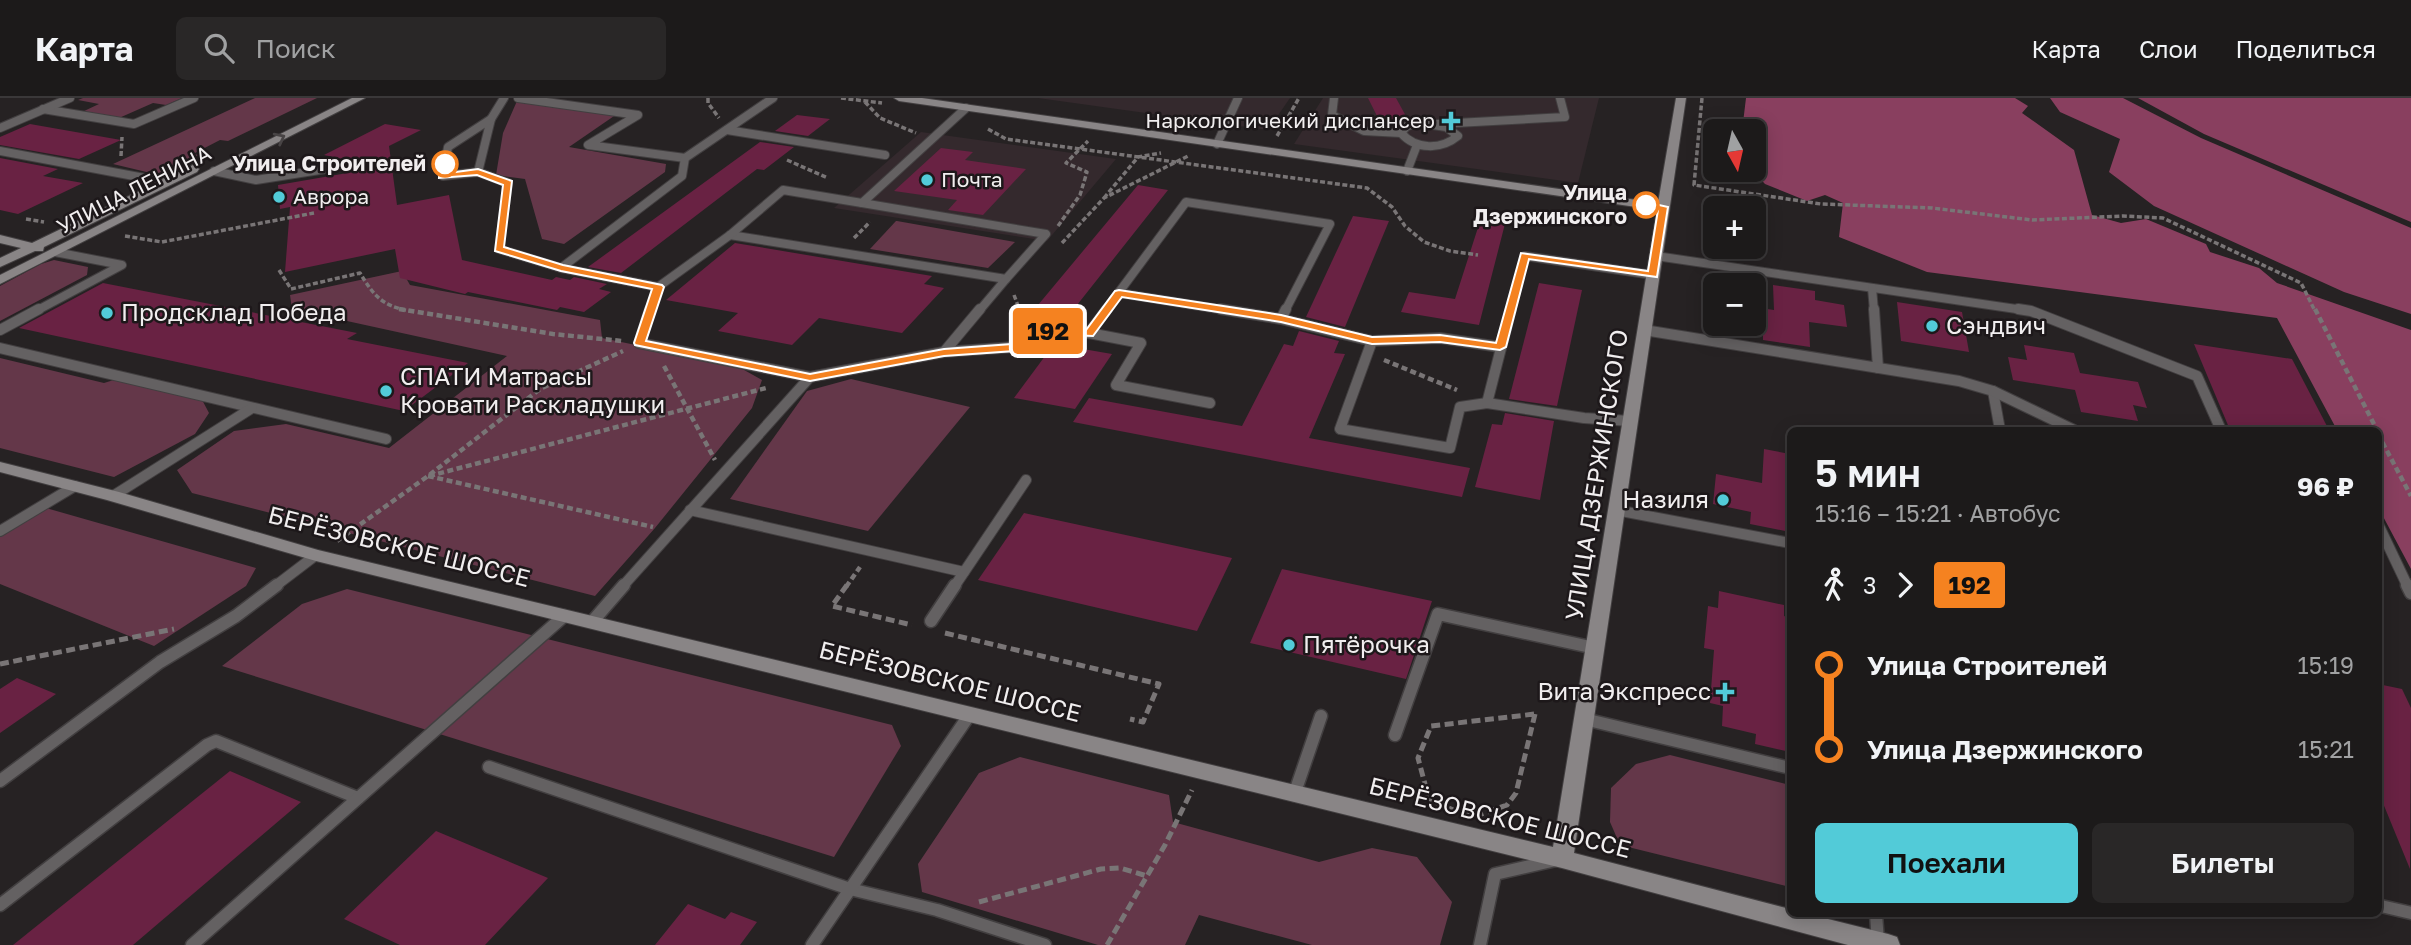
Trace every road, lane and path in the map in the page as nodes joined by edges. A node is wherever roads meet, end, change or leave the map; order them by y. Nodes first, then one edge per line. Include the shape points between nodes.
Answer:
1 (70, 98) edge
2 (194, 98) edge
3 (334, 98) edge
4 (360, 98) edge
5 (503, 98) edge
6 (518, 98) edge
7 (773, 98) edge
8 (899, 98) edge
9 (1238, 98) edge
10 (1334, 98) edge
11 (1560, 98) edge
12 (1681, 98) edge
13 (1702, 98) edge
14 (935, 100) edge
15 (865, 101) dead end
16 (966, 108) junction
17 (43, 109) junction
18 (491, 119) junction
19 (134, 124) junction
20 (1437, 124) junction
21 (1100, 127) junction
22 (0, 128) edge
23 (727, 130) junction
24 (1401, 133) junction
25 (933, 138) junction
26 (783, 139) junction
27 (1217, 144) junction
28 (1418, 145) junction
29 (0, 151) edge
30 (1165, 153) dead end
31 (885, 155) dead end
32 (685, 158) junction
33 (1205, 166) dead end
34 (326, 169) dead end
35 (1407, 171) junction
36 (214, 172) junction
37 (478, 172) junction
38 (116, 174) junction
39 (166, 182) junction
40 (783, 190) junction
41 (1104, 198) junction
42 (862, 203) junction
43 (886, 207) junction
44 (1663, 207) junction
45 (313, 213) dead end
46 (238, 227) dead end
47 (1052, 234) dead end
48 (730, 235) junction
49 (0, 240) edge
50 (33, 247) junction
51 (1059, 247) dead end
52 (55, 251) junction
53 (840, 251) junction
54 (1478, 255) dead end
55 (1656, 256) junction
56 (0, 263) edge
57 (561, 268) junction
58 (279, 270) dead end
59 (1653, 275) junction
60 (0, 279) edge
61 (1006, 279) junction
62 (1023, 286) dead end
63 (658, 287) junction
64 (1013, 288) dead end
65 (1872, 288) junction
66 (1119, 293) junction
67 (1014, 296) junction
68 (1281, 319) junction
69 (1019, 325) dead end
70 (0, 330) edge
71 (1644, 330) junction
72 (1089, 333) junction
73 (1372, 341) junction
74 (639, 343) junction
75 (1500, 347) junction
76 (0, 348) edge
77 (944, 352) junction
78 (1366, 352) junction
79 (1878, 368) junction
80 (810, 377) junction
81 (772, 386) dead end
82 (1993, 391) junction
83 (1210, 403) dead end
84 (1487, 403) junction
85 (252, 408) junction
86 (684, 408) junction
87 (1630, 421) junction
88 (1999, 427) edge
89 (2068, 427) edge
90 (2220, 427) edge
91 (2374, 427) edge
92 (386, 439) dead end
93 (2382, 441) edge
94 (0, 467) edge
95 (722, 472) junction
96 (428, 476) junction
97 (1026, 480) dead end
98 (75, 486) junction
99 (113, 496) junction
100 (2411, 496) edge
101 (690, 510) junction
102 (1616, 510) junction
103 (0, 531) edge
104 (670, 531) junction
105 (2382, 532) edge
106 (1787, 542) edge
107 (316, 555) junction
108 (964, 572) junction
109 (2411, 593) edge
110 (564, 616) junction
111 (931, 621) dead end
112 (592, 622) junction
113 (185, 626) dead end
114 (1595, 648) junction
115 (0, 664) edge
116 (970, 714) junction
117 (1535, 714) joint
118 (1321, 716) dead end
119 (1584, 719) junction
120 (1395, 735) dead end
121 (489, 767) dead end
122 (1787, 767) edge
123 (1200, 771) junction
124 (0, 780) edge
125 (1294, 795) junction
126 (358, 798) junction
127 (1562, 859) junction
128 (1147, 876) junction
129 (850, 890) junction
130 (975, 903) dead end
131 (0, 905) edge
132 (2382, 905) edge
133 (2411, 913) edge
134 (1877, 917) edge
135 (1883, 944) edge
136 (192, 945) edge
137 (812, 945) edge
138 (1045, 945) edge
139 (1107, 945) edge
140 (1480, 945) edge

1 - 17 lane
2 - 19 lane
3 - 39 main road, УЛИЦА ЛЕНИНА
36 -> 4 main road, УЛИЦА ЛЕНИНА
5 - 18 lane
6 - 32 lane via 638,115 588,145
7 - 23 lane
8 - 14 main road
9 - 27 lane
10 - 24 lane via 1332,115 1364,131
11 - 20 lane via 1565,117
12 - 44 main road, УЛИЦА ДЗЕРЖИНСКОГО
13 - 91 path via 1694,185 1821,204 1932,208 2032,219 2163,218 2301,283
14 - 16 main road
15 - 25 path via 885,120
16 - 21 main road
16 - 25 lane
17 - 19 lane
17 - 22 lane
18 - 37 lane
18 - 37 lane via 448,147 443,176
19 - 38 path via 121,136
20 - 24 lane via 1407,126
20 - 28 lane via 1458,136 1452,143 1436,147
21 - 27 main road
21 - 47 path via 1066,163 1087,172 1080,195
23 - 26 lane
23 - 32 lane
24 - 28 lane
25 - 42 lane
26 - 31 lane
26 - 40 path via 787,160
27 - 35 main road
27 - 41 path
28 - 35 lane
29 - 38 lane
30 - 41 path via 1138,157
32 - 57 lane via 682,176
33 - 54 path via 1367,188 1392,207 1423,242
34 - 36 lane via 256,180
35 - 44 main road
36 - 52 main road, УЛИЦА ЛЕНИНА
37 - 57 lane via 508,183 499,249
38 - 39 lane
39 - 50 main road, УЛИЦА ЛЕНИНА
40 - 42 lane
40 - 48 lane
41 - 51 path
42 - 43 lane
43 - 53 path
43 - 61 lane via 1046,234
44 - 55 main road, УЛИЦА ДЗЕРЖИНСКОГО
45 - 46 path
48 - 53 lane
48 - 63 lane
49 - 50 main road
50 - 52 main road
50 - 56 main road, УЛИЦА ЛЕНИНА
52 - 60 main road, УЛИЦА ЛЕНИНА
52 - 70 lane via 122,265
53 - 61 lane
55 - 59 main road, УЛИЦА ДЗЕРЖИНСКОГО
55 - 65 lane
57 - 63 lane
58 - 74 path via 291,289 360,273 373,294 392,308
59 - 71 main road, УЛИЦА ДЗЕРЖИНСКОГО
59 - 75 lane via 1525,256
61 - 77 lane
62 - 67 path
63 - 74 lane
64 - 67 path
65 - 79 lane
65 - 90 lane via 2031,311 2197,376
66 - 68 lane
66 - 68 lane via 1186,202 1330,224
66 - 72 lane
67 - 69 path
68 - 73 lane
71 - 79 lane
71 - 87 main road, УЛИЦА ДЗЕРЖИНСКОГО
72 - 77 lane via 1042,330 1015,347
72 - 83 lane via 1140,343 1116,386
73 - 75 lane via 1440,338
73 - 78 lane
74 - 80 lane
74 - 86 path via 662,363
74 - 96 path via 540,389
75 - 84 lane
76 - 85 lane
77 - 80 lane
78 - 84 path
78 - 84 lane via 1340,429 1450,447 1460,407
79 - 82 lane
80 - 95 lane
81 - 86 path
82 - 88 lane
82 - 89 lane
84 - 87 lane
85 - 92 lane
85 - 99 lane
86 - 95 path
86 - 96 path
87 - 102 main road, УЛИЦА ДЗЕРЖИНСКОГО
93 - 100 path
94 - 98 main road, БЕРЁЗОВСКОЕ ШОССЕ
95 - 101 lane
96 - 104 path
96 - 107 path
97 - 108 lane
98 - 99 main road, БЕРЁЗОВСКОЕ ШОССЕ
98 - 103 lane
99 - 107 main road, БЕРЁЗОВСКОЕ ШОССЕ
101 - 104 lane
101 - 108 lane
102 - 106 lane
102 - 114 main road, УЛИЦА ДЗЕРЖИНСКОГО
104 - 112 lane
105 - 109 lane
107 - 110 main road, БЕРЁЗОВСКОЕ ШОССЕ
107 - 124 lane
108 - 111 lane
110 - 112 main road, БЕРЁЗОВСКОЕ ШОССЕ
110 - 126 lane
112 - 116 main road, БЕРЁЗОВСКОЕ ШОССЕ
113 - 115 path
114 - 119 main road, УЛИЦА ДЗЕРЖИНСКОГО
114 - 120 lane via 1438,614
116 - 123 main road, БЕРЁЗОВСКОЕ ШОССЕ
116 - 129 lane
117 - 117 path via 1431,726 1418,758 1429,799 1462,814 1479,815 1507,805 1516,793
118 - 125 lane
119 - 122 lane
119 - 127 main road, УЛИЦА ДЗЕРЖИНСКОГО
121 - 129 lane
123 - 125 main road, БЕРЁЗОВСКОЕ ШОССЕ
123 - 128 path
125 - 127 main road, БЕРЁЗОВСКОЕ ШОССЕ
126 - 131 lane via 216,741
126 - 136 lane
127 - 135 main road, БЕРЁЗОВСКОЕ ШОССЕ
127 - 140 lane via 1495,874
128 - 130 path via 1118,868 1105,870
128 - 139 path
129 - 137 lane
129 - 138 lane via 937,910
132 - 133 lane
134 - 135 lane

